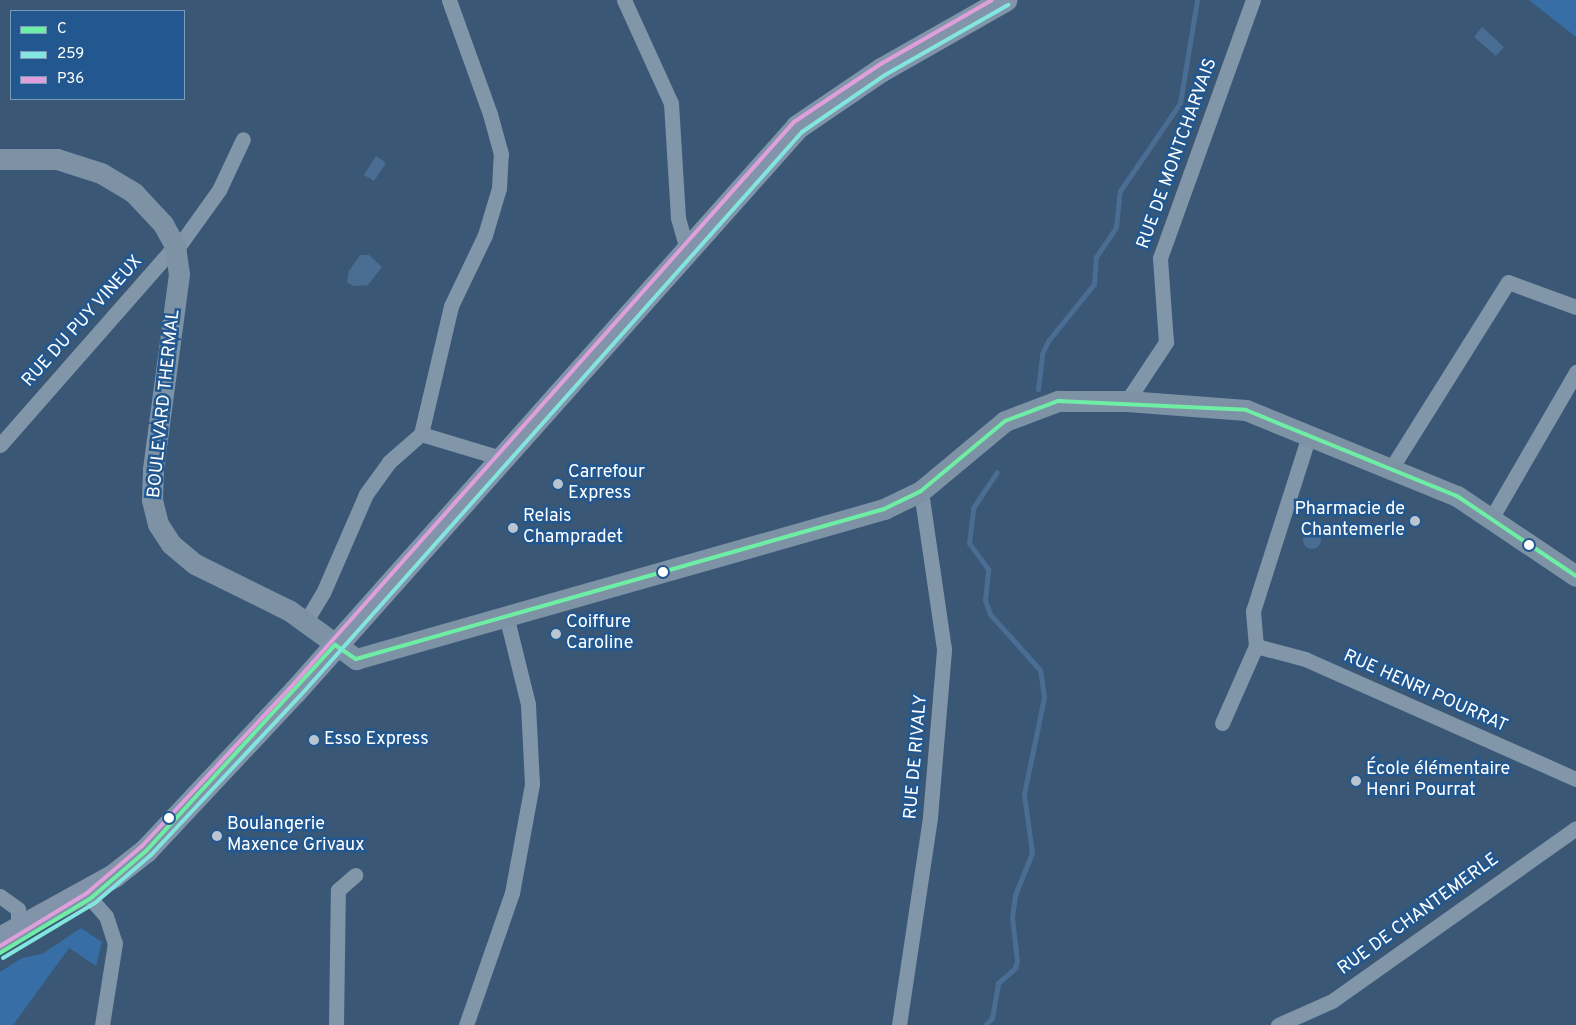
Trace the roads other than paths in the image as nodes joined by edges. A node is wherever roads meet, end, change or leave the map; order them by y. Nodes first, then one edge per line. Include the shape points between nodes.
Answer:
1 (449, 0) edge
2 (624, 0) edge
3 (1005, 0) edge
4 (1253, 0) edge
5 (243, 140) dead end
6 (0, 159) edge
7 (175, 248) junction
8 (687, 249) junction
9 (1576, 307) edge
10 (1576, 372) edge
11 (1127, 400) junction
12 (421, 434) junction
13 (1309, 435) junction
14 (0, 445) edge
15 (501, 458) junction
16 (1392, 467) junction
17 (920, 491) junction
18 (1492, 517) junction
19 (1576, 576) edge
20 (507, 619) junction
21 (306, 621) junction
22 (335, 645) junction
23 (1256, 646) junction
24 (1222, 723) dead end
25 (1576, 779) edge
26 (1576, 828) edge
27 (355, 875) dead end
28 (88, 895) junction
29 (0, 896) edge
30 (9, 934) edge
31 (0, 953) edge
32 (102, 1025) edge
33 (336, 1025) edge
34 (466, 1025) edge
35 (899, 1025) edge
36 (1278, 1025) edge

1 - 12 street via 501,154 499,188 485,235 451,306
2 - 8 street via 671,103 678,218
3 - 8 main road via 882,70 798,127
4 - 11 street, RUE DE MONTCHARVAIS via 1160,258 1166,342
5 - 7 street, RUE DU PUY VINEUX via 219,190
6 - 7 main road via 57,159 112,178 144,202
7 - 14 street, RUE DU PUY VINEUX
7 - 21 main road, BOULEVARD THERMAL via 177,289 152,486 158,524 171,544 195,564
8 - 15 main road
9 - 16 street via 1508,282
10 - 18 street
11 - 13 main road, BOULEVARD THERMAL via 1246,410
11 - 17 main road, BOULEVARD THERMAL via 1058,401 1022,412 988,432
12 - 15 street
12 - 21 street via 388,462 366,494 323,593
13 - 16 main road, BOULEVARD THERMAL
13 - 23 street via 1253,611
15 - 22 main road
16 - 18 main road, BOULEVARD THERMAL
17 - 20 main road, BOULEVARD THERMAL via 884,509
17 - 35 street, RUE DE RIVALY via 944,649 943,678 930,818
18 - 19 main road, BOULEVARD THERMAL
20 - 22 main road, BOULEVARD THERMAL via 356,659
20 - 34 street via 528,704 532,784 512,893
21 - 22 main road, BOULEVARD THERMAL
22 - 28 main road via 146,851
23 - 24 street
23 - 25 street, RUE HENRI POURRAT via 1305,659
26 - 36 street, RUE DE CHANTEMERLE via 1332,1001
27 - 33 street via 338,890
28 - 30 main road
28 - 31 main road
28 - 32 street via 106,916 115,943
29 - 30 street via 18,909

